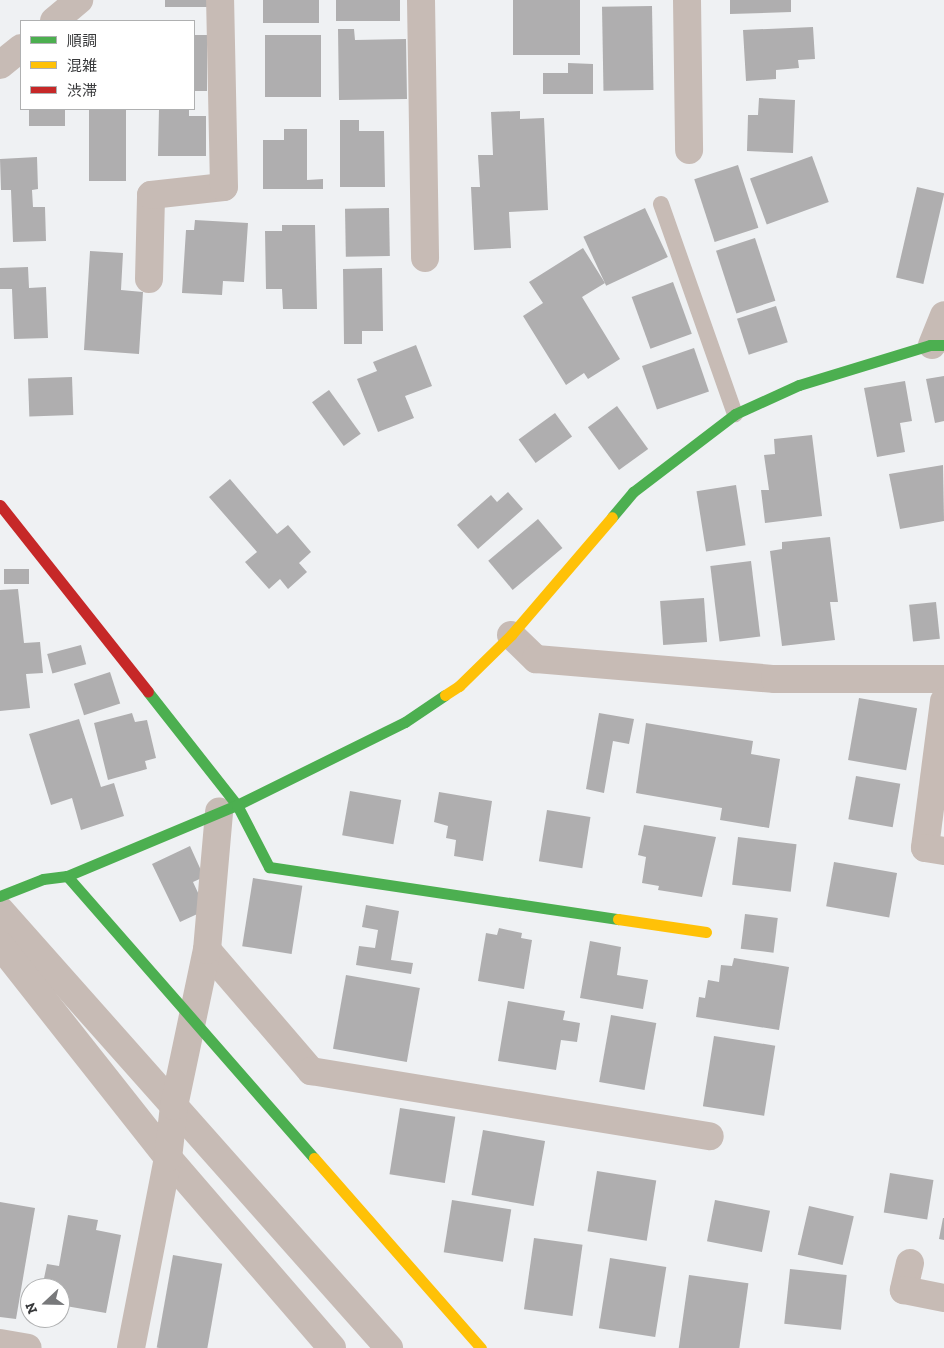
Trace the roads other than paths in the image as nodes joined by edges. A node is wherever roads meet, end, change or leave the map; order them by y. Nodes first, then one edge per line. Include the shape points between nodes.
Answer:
1 (79, 0) edge
2 (220, 0) edge
3 (420, 0) edge
4 (686, 0) edge
5 (55, 20) edge
6 (20, 49) edge
7 (0, 65) edge
8 (689, 150) dead end
9 (661, 204) dead end
10 (425, 258) dead end
11 (149, 278) dead end
12 (944, 315) edge
13 (938, 345) edge
14 (735, 414) junction
15 (0, 505) edge
16 (511, 635) junction
17 (944, 679) edge
18 (944, 701) edge
19 (228, 808) junction
20 (944, 851) edge
21 (67, 876) junction
22 (0, 896) edge
23 (0, 910) edge
24 (706, 932) dead end
25 (0, 945) edge
26 (207, 950) junction
27 (193, 1019) junction
28 (174, 1106) junction
29 (710, 1136) dead end
30 (168, 1158) junction
31 (910, 1263) dead end
32 (944, 1298) edge
33 (0, 1343) edge
34 (28, 1348) edge
35 (131, 1348) edge
36 (332, 1348) edge
37 (389, 1348) edge
38 (481, 1348) edge

1 - 5 street
2 - 11 street via 224,188 151,195
3 - 10 street
4 - 8 street
6 - 7 street
9 - 14 lane
12 - 13 street
13 - 14 street via 799,385
14 - 16 street via 634,492
15 - 19 street
16 - 17 street via 536,659 774,679
16 - 19 street via 459,686 405,722
18 - 20 street via 925,848
19 - 21 street
19 - 24 street via 269,867
19 - 26 street
21 - 22 street via 43,879
21 - 27 street
23 - 28 street
25 - 30 street
26 - 27 street
26 - 29 street via 311,1071
27 - 28 street
27 - 38 street
28 - 30 street
28 - 37 street
30 - 35 street
30 - 36 street
31 - 32 street via 904,1290
33 - 34 street

